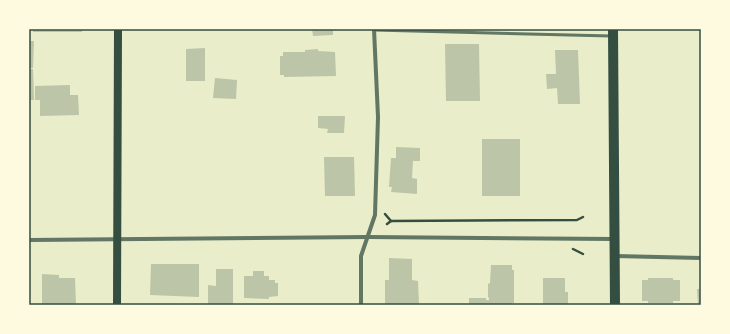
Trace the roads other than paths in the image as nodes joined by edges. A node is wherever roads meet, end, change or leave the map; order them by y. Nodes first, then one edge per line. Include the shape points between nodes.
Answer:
1 (118, 29) edge
2 (374, 29) edge
3 (613, 33) edge
4 (368, 237) junction
5 (116, 239) junction
6 (616, 239) junction
7 (29, 240) edge
8 (615, 256) junction
9 (701, 258) edge
10 (116, 305) edge
11 (361, 305) edge
12 (615, 305) edge

1 - 5 main road
2 - 3 lane
2 - 4 street via 378,117 375,215
3 - 6 main road
4 - 5 street
4 - 6 street
4 - 11 street via 361,256
5 - 7 street
5 - 10 main road
6 - 8 main road
8 - 9 street
8 - 12 main road

